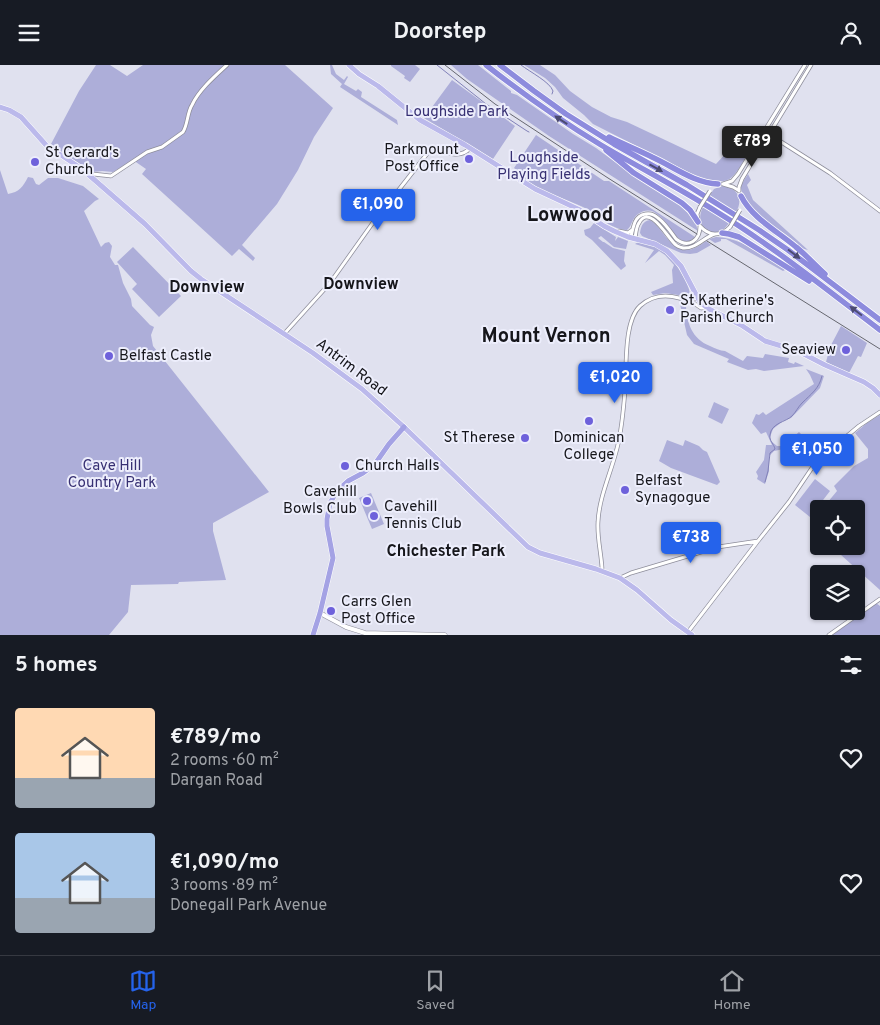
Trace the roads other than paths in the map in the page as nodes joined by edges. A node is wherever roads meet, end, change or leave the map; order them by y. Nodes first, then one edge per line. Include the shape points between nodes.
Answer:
1 (227, 65) edge
2 (349, 65) edge
3 (486, 65) edge
4 (500, 65) edge
5 (805, 65) edge
6 (811, 65) edge
7 (0, 107) edge
8 (772, 127) junction
9 (764, 131) junction
10 (768, 133) junction
11 (599, 135) junction
12 (776, 138) junction
13 (782, 142) junction
14 (603, 146) junction
15 (470, 148) junction
16 (759, 150) junction
17 (90, 177) junction
18 (720, 184) junction
19 (740, 193) junction
20 (880, 211) edge
21 (699, 224) junction
22 (635, 228) junction
23 (609, 229) junction
24 (719, 234) junction
25 (633, 238) junction
26 (642, 240) junction
27 (832, 284) junction
28 (831, 293) junction
29 (697, 298) junction
30 (689, 301) junction
31 (707, 308) junction
32 (880, 320) edge
33 (880, 330) edge
34 (284, 334) junction
35 (880, 395) edge
36 (880, 412) edge
37 (404, 427) junction
38 (756, 541) junction
39 (602, 563) junction
40 (601, 570) junction
41 (608, 573) junction
42 (620, 579) junction
43 (880, 599) edge
44 (320, 613) junction
45 (690, 634) edge
46 (313, 635) edge
47 (445, 635) edge
48 (829, 635) edge

1 - 17 street via 193,103 183,132 111,176 93,174
2 - 15 main road via 358,75 378,86 420,119
14 -> 3 highway via 530,99
4 - 11 highway
5 - 9 street
6 - 8 street
7 - 17 main road, Antrim Road via 20,117 46,145
8 - 10 street
8 - 12 street
9 - 10 street
9 - 18 street via 734,179
10 - 12 street
10 - 16 street
11 - 18 highway via 644,153 696,180
11 -> 27 highway via 759,230
12 - 13 street
13 - 16 street via 766,143
13 - 20 street
14 - 21 highway via 634,173 686,206
14 - 28 highway via 717,212
15 - 23 main road via 535,189 580,209
15 - 34 street via 457,154 430,150 330,283
16 - 19 street via 742,179
17 - 34 main road, Antrim Road via 145,224 195,275
18 - 19 street via 733,187
18 - 21 street, bridge via 710,191 700,207 697,214
19 - 24 street, bridge via 740,210 730,227
19 - 27 highway via 750,210 806,255
21 - 22 street via 697,238 687,243 678,241 652,214 638,217
21 - 24 street via 707,232
22 - 23 street via 628,233
22 - 24 street via 643,219 653,219 676,246 684,248
22 - 25 street
22 - 26 street
23 - 25 main road
24 - 28 highway via 729,233 738,237
25 - 26 main road
26 - 29 main road via 671,254 681,266
27 - 32 highway
33 -> 28 highway
29 - 30 street
29 - 31 main road
30 - 31 street
30 - 39 street via 663,295 652,298 637,310 630,322 621,428 598,521
31 - 35 main road via 765,341 798,351 864,382
34 - 37 main road, Antrim Road via 349,378
36 - 38 street via 816,462 789,502
37 - 40 main road, Antrim Road via 528,547
37 - 44 highway via 375,464 348,481 330,503 327,526 332,558
38 - 42 street via 714,548 630,573
38 - 45 street
39 - 40 street
39 - 41 street
40 - 41 main road, Antrim Road
41 - 42 main road, Antrim Road
42 - 45 main road, Antrim Road
43 - 48 street
44 - 46 highway
44 - 47 main road via 365,633

